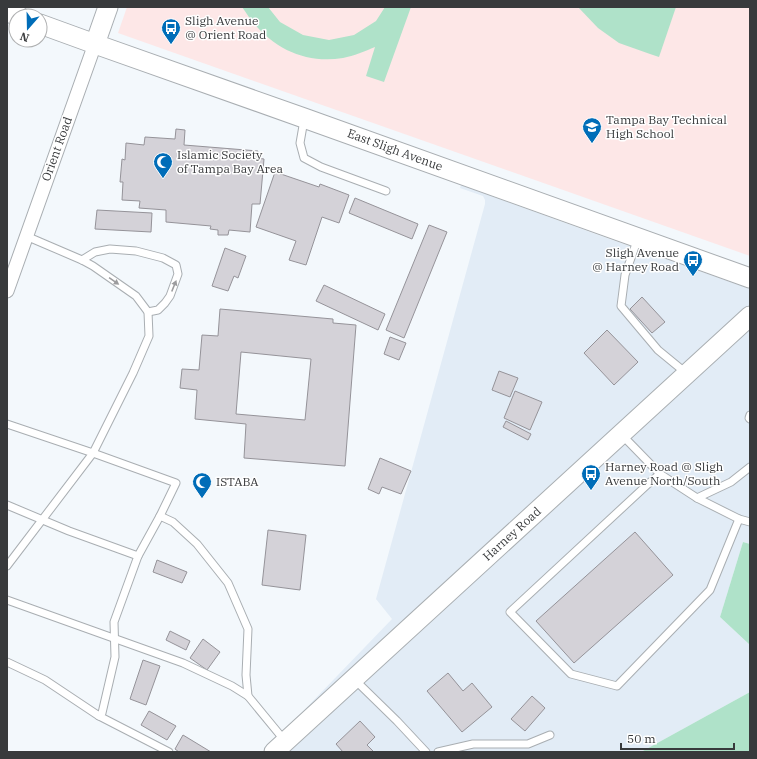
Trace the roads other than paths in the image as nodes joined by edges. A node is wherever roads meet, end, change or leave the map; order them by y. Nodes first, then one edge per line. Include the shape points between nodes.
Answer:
1 (108, 7) edge
2 (48, 27) edge
3 (95, 44) junction
4 (304, 118) junction
5 (386, 191) dead end
6 (26, 236) junction
7 (638, 238) junction
8 (82, 260) junction
9 (750, 278) edge
10 (7, 291) edge
11 (148, 312) junction
12 (750, 316) edge
13 (687, 374) junction
14 (750, 415) edge
15 (750, 419) edge
16 (7, 424) edge
17 (621, 434) junction
18 (93, 453) junction
19 (750, 467) edge
20 (660, 474) junction
21 (697, 498) junction
22 (7, 505) edge
23 (160, 516) junction
24 (739, 519) junction
25 (42, 520) junction
26 (750, 522) edge
27 (138, 556) junction
28 (7, 566) edge
29 (7, 600) edge
30 (115, 639) junction
31 (7, 662) edge
32 (354, 679) junction
33 (248, 696) junction
34 (99, 716) junction
35 (550, 735) dead end
36 (279, 747) edge
37 (169, 752) edge
38 (426, 752) edge
39 (438, 752) edge

1 - 3 street, Orient Road
2 - 3 street, East Sligh Avenue
3 - 4 street, East Sligh Avenue
3 - 6 street, Orient Road
4 - 5 lane via 300,143 304,158
4 - 7 street, East Sligh Avenue
6 - 8 lane
6 - 10 street, Orient Road
7 - 9 street, East Sligh Avenue
7 - 13 lane via 625,275 622,306 658,350
8 -> 11 lane via 136,296
11 -> 8 lane via 158,310 170,296 178,274 176,265 163,258 136,251 110,249 95,252
11 - 18 lane via 149,336
12 - 13 street, Harney Road
13 - 17 street, Harney Road
14 - 15 lane
16 - 18 lane
17 - 20 lane
17 - 32 street, Harney Road
18 - 23 lane via 176,483
18 - 25 lane
19 - 21 lane via 731,482
20 - 21 lane
20 - 24 lane via 510,612 571,674 617,686 710,590
21 - 24 lane
22 - 25 lane
23 - 27 lane
23 - 33 lane via 172,522 197,544 228,583 248,629
24 - 26 lane
25 - 27 lane
25 - 28 lane
27 - 30 lane via 114,622
29 - 30 lane
30 - 33 lane via 183,663
30 - 34 lane via 115,657 105,703
31 - 34 lane via 45,680
32 - 36 street, Harney Road
32 - 38 lane
33 - 36 lane
34 - 37 lane
35 - 39 lane via 528,744 473,744

